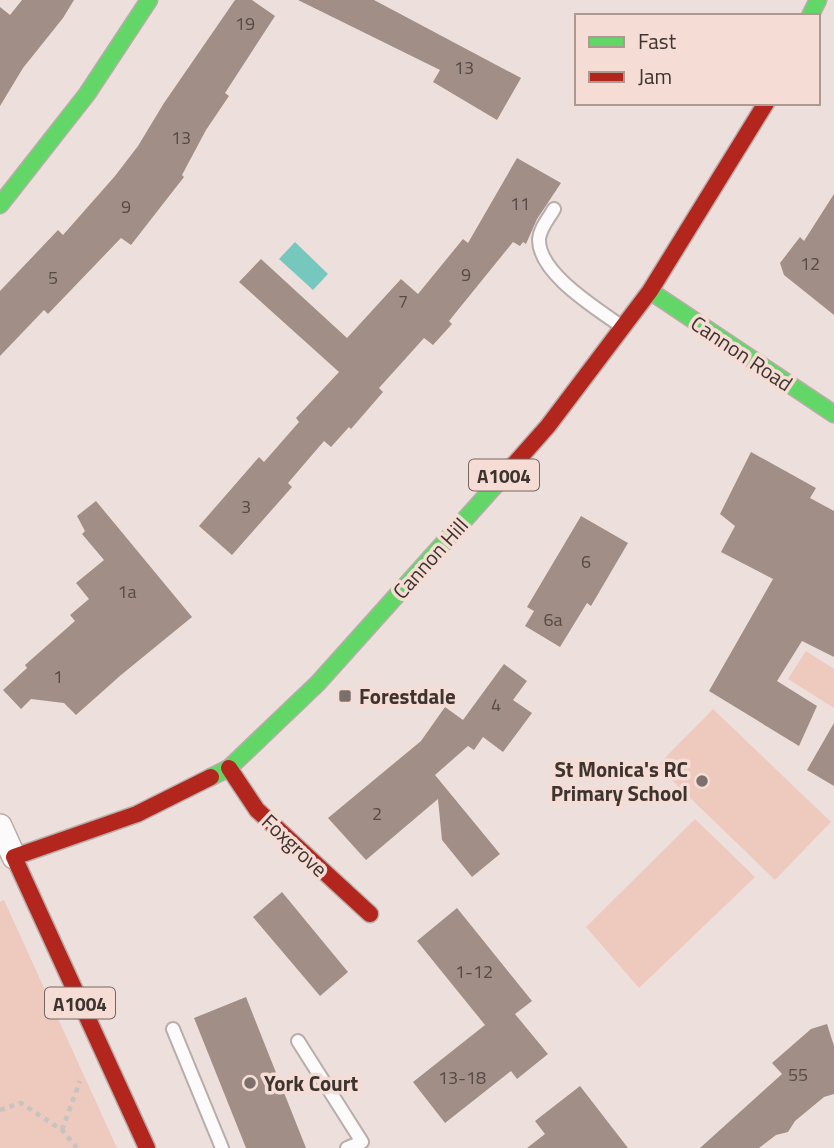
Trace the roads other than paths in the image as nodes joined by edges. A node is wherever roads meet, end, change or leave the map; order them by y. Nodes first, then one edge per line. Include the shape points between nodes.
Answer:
1 (149, 0) edge
2 (765, 105) edge
3 (0, 205) edge
4 (554, 209) dead end
5 (650, 291) junction
6 (623, 328) junction
7 (834, 414) edge
8 (229, 768) junction
9 (0, 826) edge
10 (7, 859) edge
11 (370, 914) dead end
12 (173, 1029) dead end
13 (298, 1041) dead end
14 (147, 1148) edge
15 (222, 1148) edge
16 (347, 1148) edge

1 - 3 main road via 87,94
2 - 5 main road, Cannon Hill / A1004
4 - 6 lane via 539,241 545,260 572,290
5 - 6 main road, Cannon Hill / A1004
5 - 7 main road, Cannon Road
6 - 8 main road, Cannon Hill / A1004 via 548,426 318,684
8 - 10 main road, Cannon Hill / A1004 via 137,814
8 - 11 main road, Foxgrove via 257,810
9 - 10 street
10 - 14 main road, A1004
12 - 15 lane
13 - 16 lane via 362,1142

